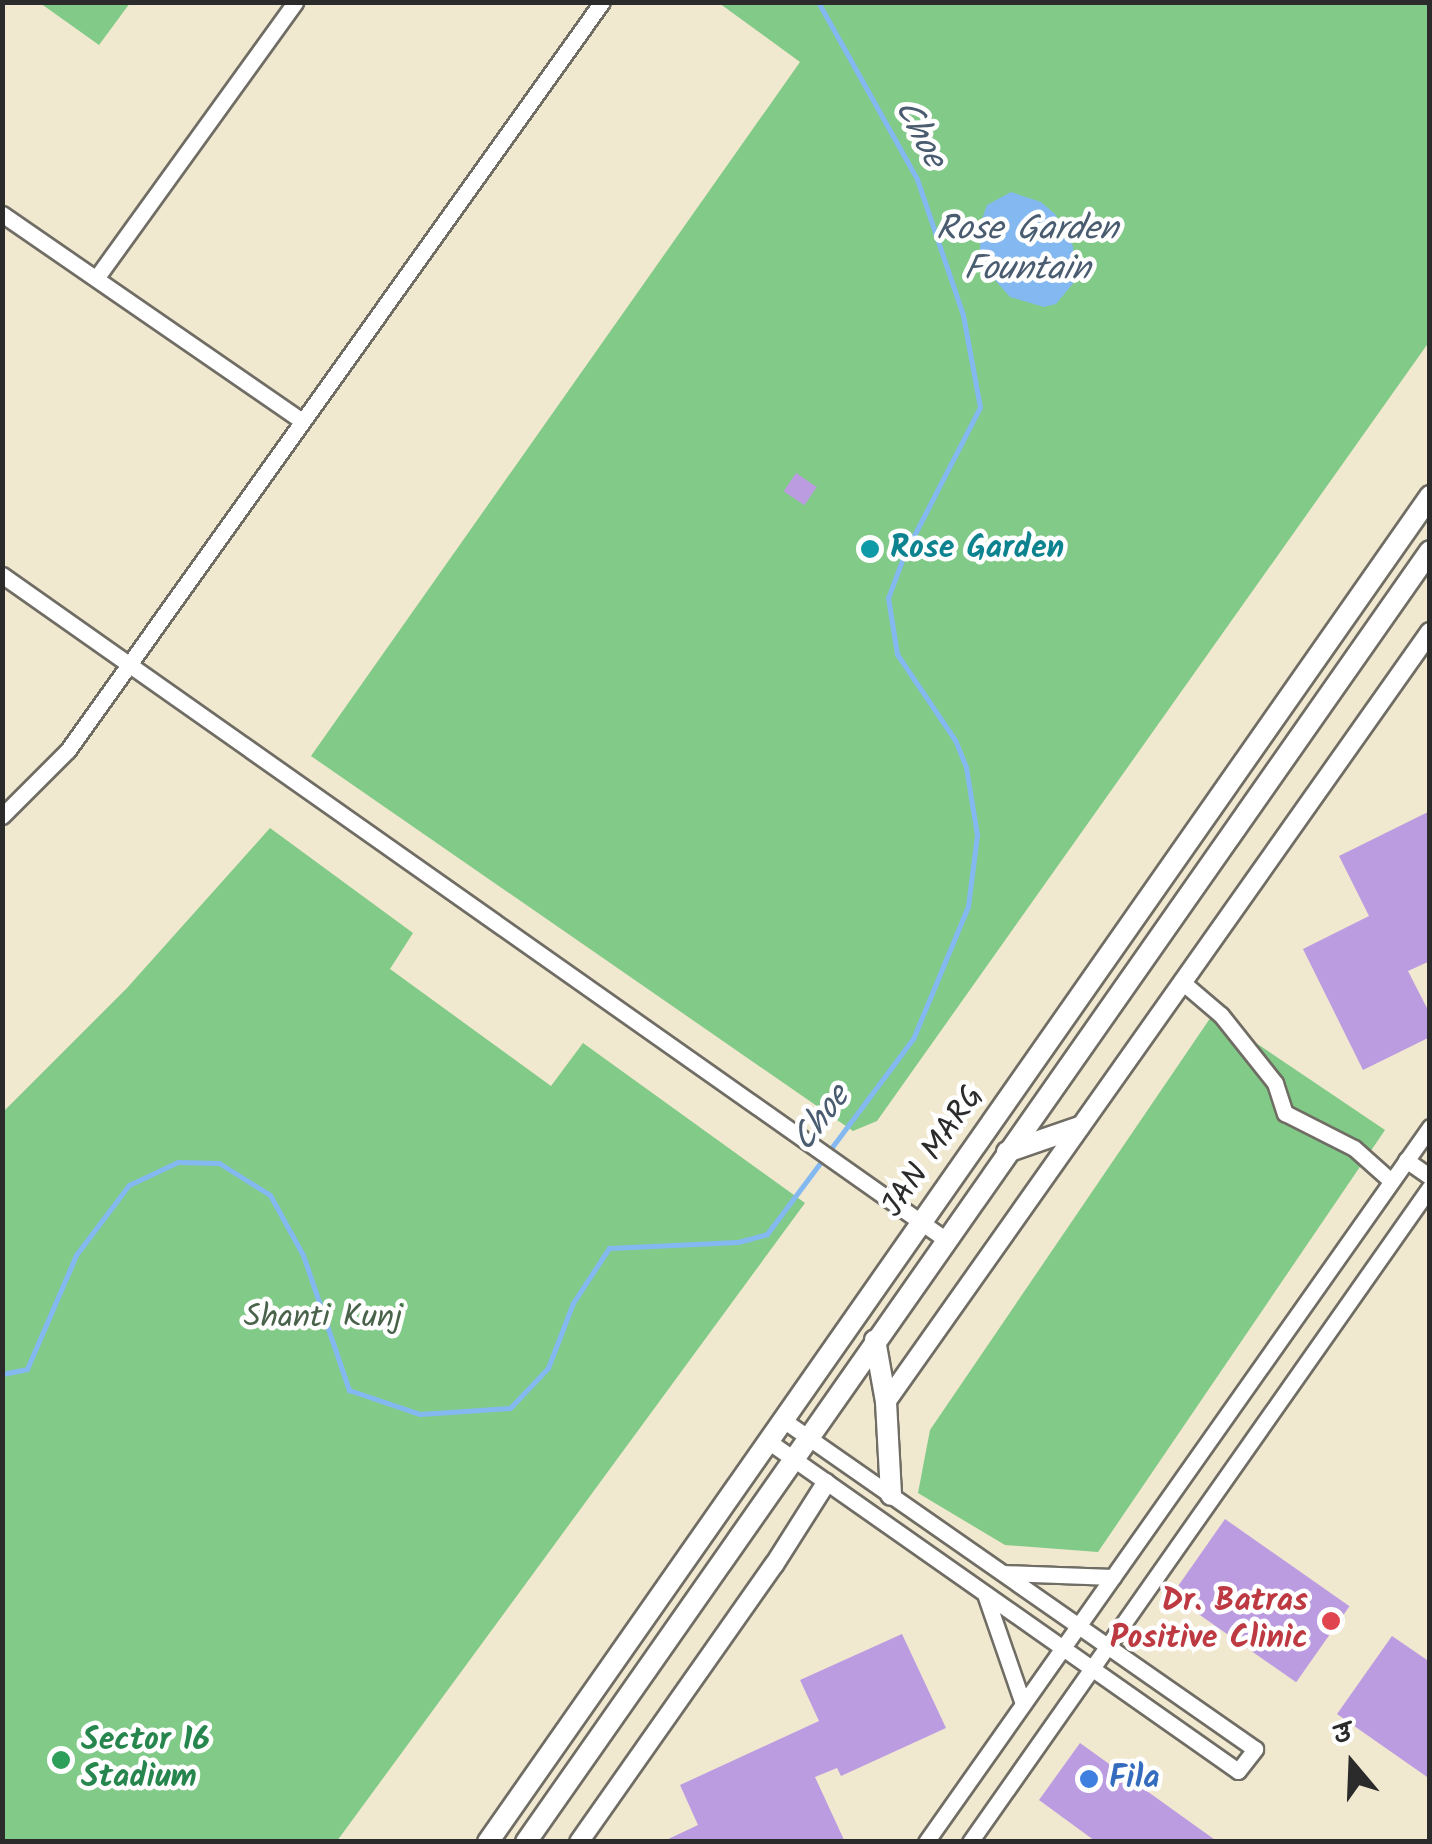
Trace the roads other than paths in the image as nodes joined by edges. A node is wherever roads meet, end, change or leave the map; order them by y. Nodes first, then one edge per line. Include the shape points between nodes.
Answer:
1 (294, 2) edge
2 (602, 2) edge
3 (2, 214) edge
4 (97, 276) junction
5 (302, 421) junction
6 (1430, 496) edge
7 (1430, 551) edge
8 (2, 575) edge
9 (1430, 632) edge
10 (128, 663) junction
11 (2, 816) edge
12 (1181, 981) junction
13 (1078, 1127) junction
14 (1430, 1127) edge
15 (1007, 1152) junction
16 (1406, 1160) junction
17 (1430, 1177) edge
18 (1391, 1181) junction
19 (1430, 1188) edge
20 (921, 1223) junction
21 (945, 1239) junction
22 (874, 1340) junction
23 (886, 1402) junction
24 (784, 1420) junction
25 (808, 1437) junction
26 (768, 1442) junction
27 (792, 1458) junction
28 (826, 1482) junction
29 (891, 1495) junction
30 (1003, 1573) junction
31 (1113, 1576) junction
32 (984, 1593) junction
33 (1078, 1626) junction
34 (1107, 1646) junction
35 (1062, 1648) junction
36 (1091, 1668) junction
37 (1023, 1704) junction
38 (488, 1842) edge
39 (526, 1842) edge
40 (579, 1842) edge
41 (926, 1842) edge
42 (970, 1842) edge

1 - 4 street
2 - 5 street
3 - 4 street
4 - 5 street
5 - 10 street
6 - 20 main road, JAN MARG
7 - 15 main road, JAN MARG
8 - 10 street
9 - 12 street
10 - 11 street via 68,750
10 - 20 street
12 - 13 street
12 - 18 street via 1221,1014 1275,1082 1285,1114 1354,1148
13 - 15 main road
13 - 23 street
14 - 16 street
15 - 21 main road, JAN MARG
16 - 17 street
16 - 18 street
18 - 31 street
19 - 34 street
20 - 21 street
20 - 24 main road, JAN MARG
21 - 22 main road, JAN MARG
22 - 23 main road
22 - 25 main road, JAN MARG
23 - 29 main road
24 - 25 street
24 - 26 main road, JAN MARG
25 - 27 main road, JAN MARG
25 - 29 street
26 - 27 street
26 - 38 main road, JAN MARG
27 - 28 street
27 - 39 main road, JAN MARG
28 - 32 street
28 - 40 street
29 - 30 street
30 - 31 street
30 - 33 street
31 - 33 street
32 - 35 street
32 - 37 street
33 - 34 street
33 - 35 street
34 - 36 street
34 - 36 street via 1255,1749 1238,1771
35 - 36 street
35 - 37 street
36 - 42 street
37 - 41 street

